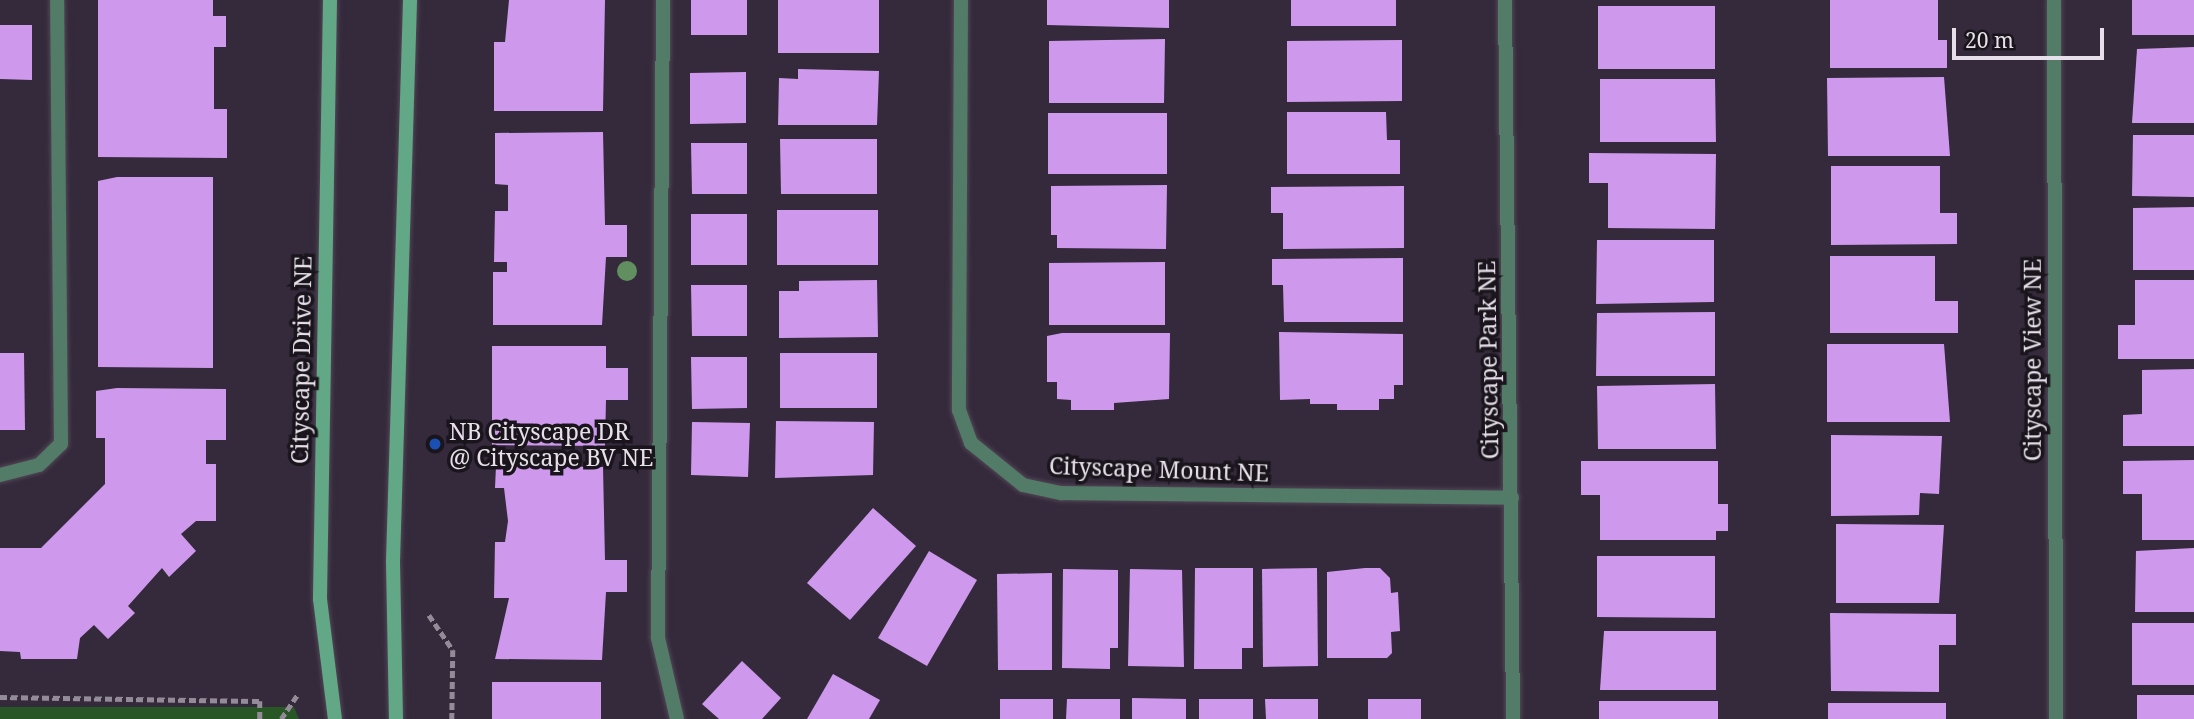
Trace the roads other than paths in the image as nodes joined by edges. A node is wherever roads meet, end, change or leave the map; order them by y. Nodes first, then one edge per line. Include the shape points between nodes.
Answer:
1 (57, 0) edge
2 (330, 0) edge
3 (410, 0) edge
4 (663, 0) edge
5 (961, 0) edge
6 (1505, 0) edge
7 (2054, 0) edge
8 (0, 475) edge
9 (1513, 498) junction
10 (335, 719) edge
11 (396, 719) edge
12 (677, 719) edge
13 (1513, 719) edge
14 (2056, 719) edge

1 - 8 street via 61,443 39,465
2 - 10 street, Cityscape Drive NE via 320,599
3 - 11 street via 393,561
4 - 12 street via 658,638
5 - 9 street, Cityscape Mount NE via 959,410 971,443 1023,485 1062,493
6 - 9 street, Cityscape Park NE
7 - 14 street, Cityscape View NE
9 - 13 street, Cityscape Park NE

